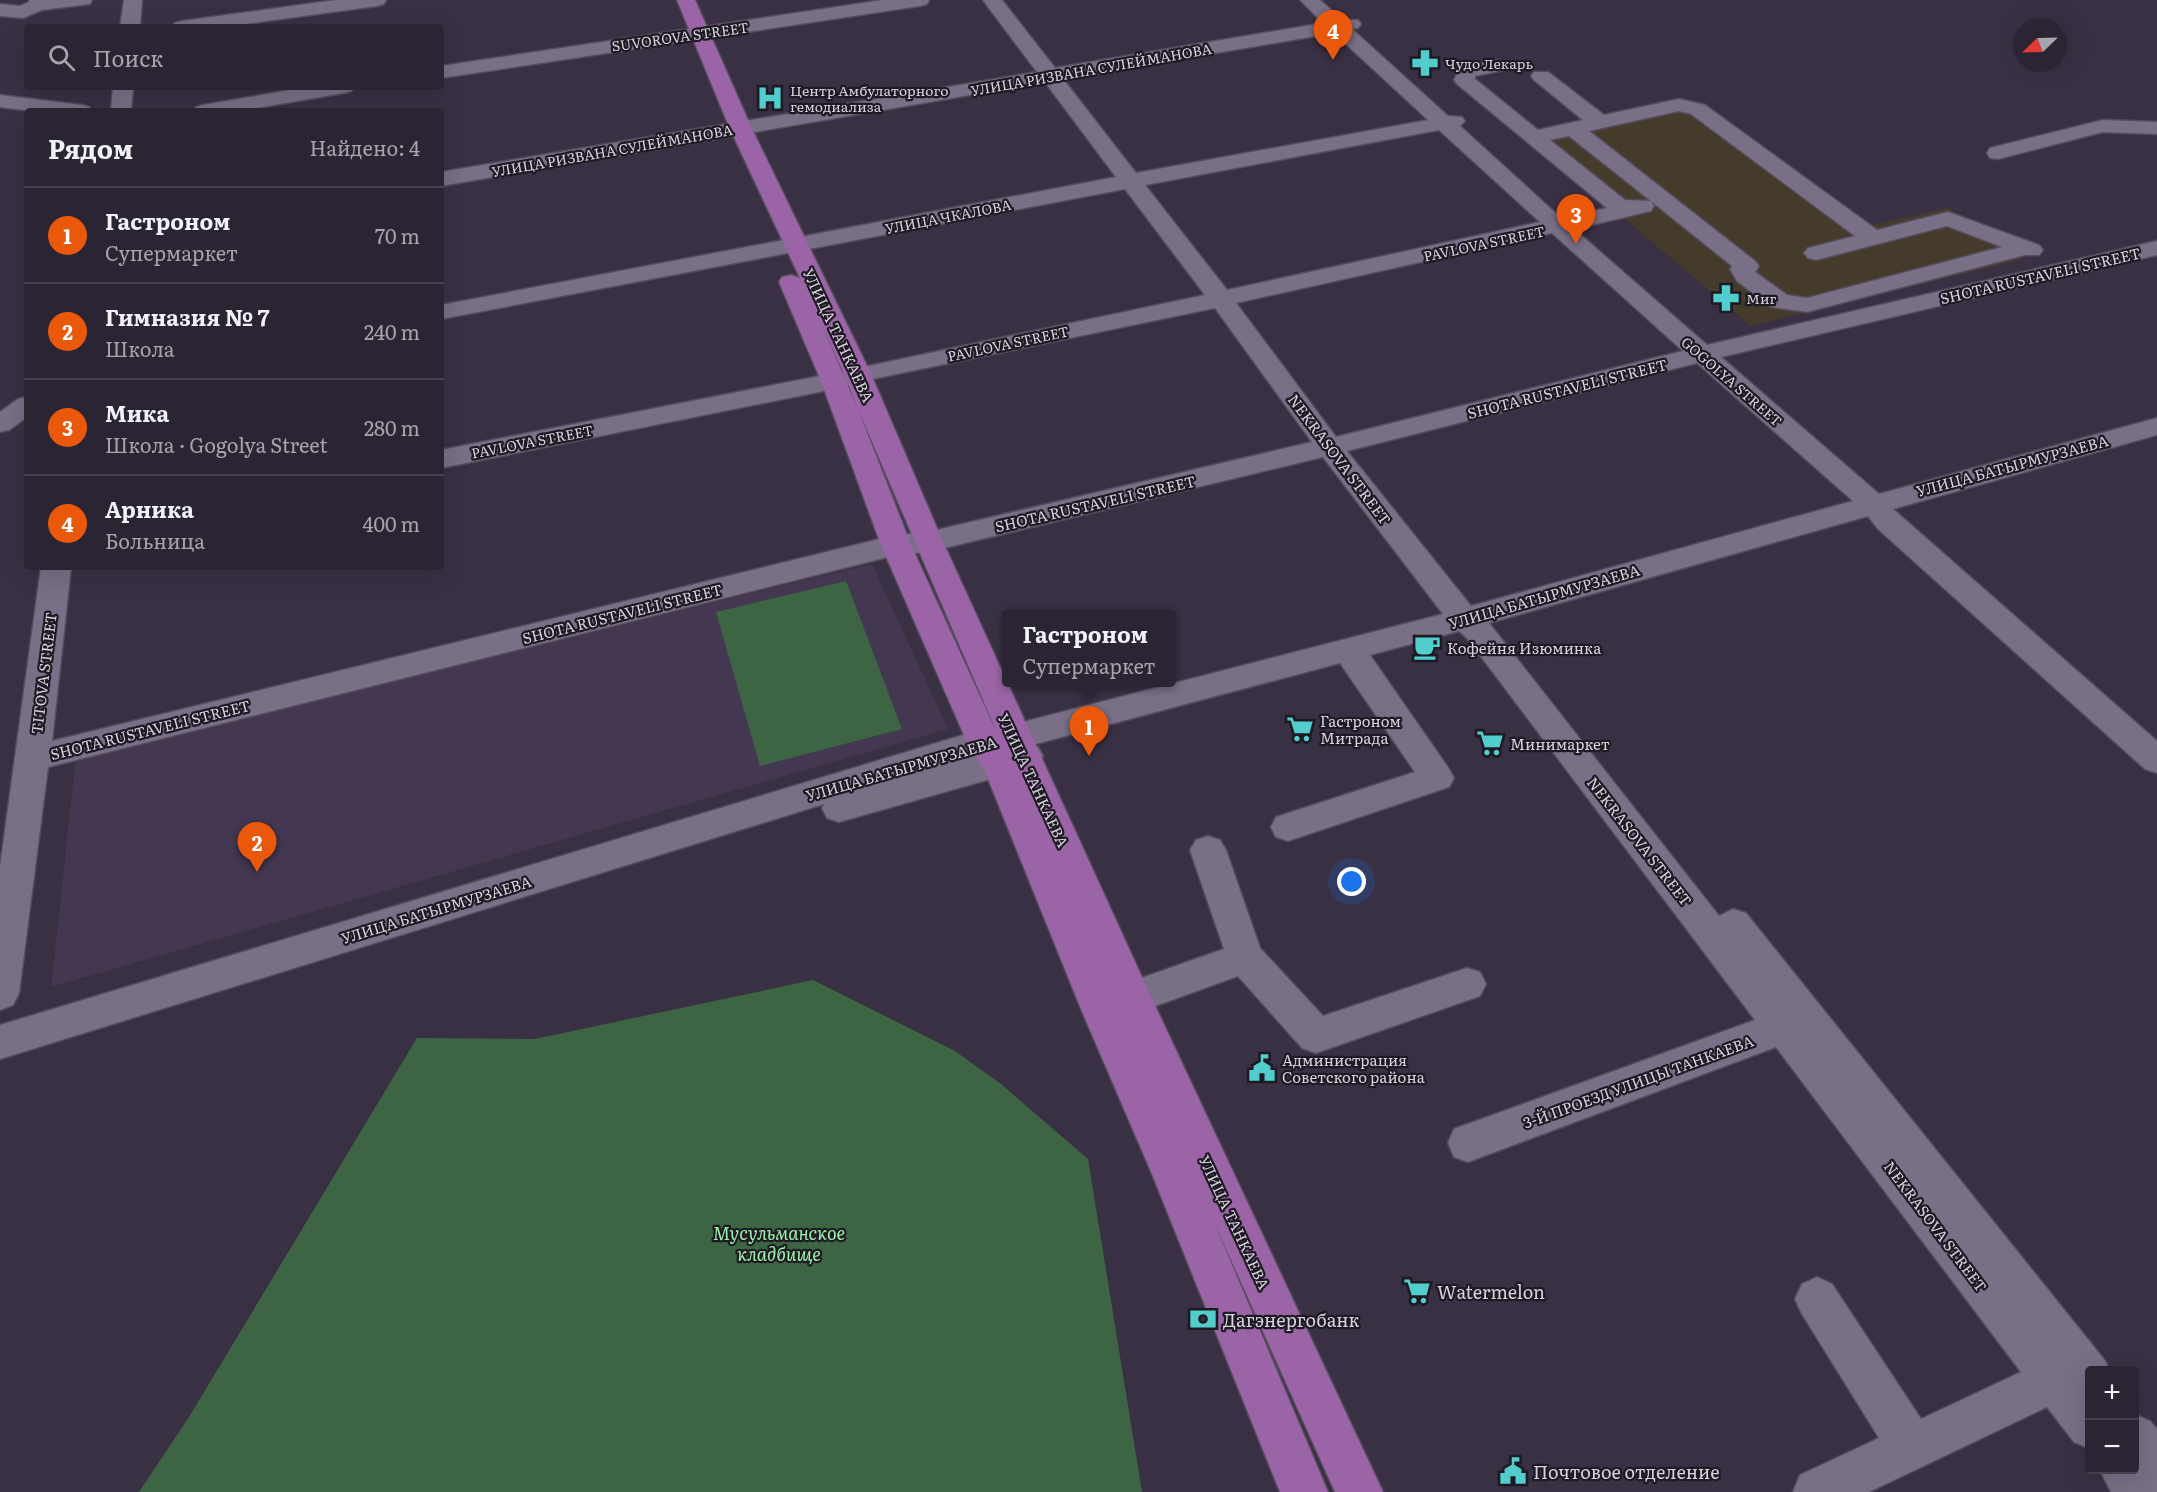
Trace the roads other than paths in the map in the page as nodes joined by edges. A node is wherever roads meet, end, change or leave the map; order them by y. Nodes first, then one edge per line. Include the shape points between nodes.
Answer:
1 (83, 0) edge
2 (133, 0) edge
3 (377, 0) edge
4 (668, 0) edge
5 (686, 0) edge
6 (920, 0) edge
7 (992, 0) edge
8 (1003, 0) edge
9 (1309, 0) edge
10 (1324, 0) edge
11 (33, 6) edge
12 (0, 10) edge
13 (130, 24) edge
14 (204, 24) edge
15 (1344, 25) junction
16 (0, 26) edge
17 (693, 35) junction
18 (1497, 66) dead end
19 (444, 72) edge
20 (1055, 76) junction
21 (1541, 76) dead end
22 (123, 90) edge
23 (326, 90) edge
24 (0, 101) edge
25 (57, 108) edge
26 (120, 108) edge
27 (221, 108) edge
28 (1450, 122) junction
29 (1599, 122) junction
30 (1572, 128) junction
31 (2157, 128) edge
32 (732, 130) junction
33 (1536, 136) junction
34 (1998, 153) dead end
35 (444, 178) edge
36 (1135, 181) junction
37 (1665, 201) junction
38 (1632, 209) junction
39 (1566, 225) junction
40 (1874, 238) junction
41 (786, 245) junction
42 (2026, 248) junction
43 (2157, 248) edge
44 (1816, 253) dead end
45 (2063, 270) junction
46 (1227, 298) junction
47 (444, 311) edge
48 (1710, 352) junction
49 (846, 377) junction
50 (24, 407) edge
51 (0, 424) edge
52 (2157, 426) edge
53 (1338, 445) junction
54 (2157, 448) edge
55 (444, 458) edge
56 (1890, 510) junction
57 (928, 542) junction
58 (896, 545) junction
59 (56, 570) edge
60 (1480, 622) junction
61 (1352, 656) junction
62 (2157, 738) edge
63 (1006, 750) junction
64 (33, 758) junction
65 (2157, 760) edge
66 (1288, 827) dead end
67 (1208, 850) dead end
68 (1245, 957) junction
69 (1467, 984) dead end
70 (0, 993) edge
71 (1116, 1004) junction
72 (1795, 1021) junction
73 (0, 1044) edge
74 (1468, 1143) dead end
75 (1817, 1299) dead end
76 (2073, 1373) edge
77 (2088, 1420) edge
78 (2139, 1444) edge
79 (1911, 1446) junction
80 (2157, 1467) edge
81 (2126, 1474) edge
82 (1304, 1492) edge
83 (1359, 1492) edge
84 (1817, 1492) edge
85 (2140, 1492) edge

1 - 11 street
2 - 13 street
3 - 14 street
4 - 17 main road, УЛИЦА ТАНКАЕВА
5 - 17 main road, УЛИЦА ТАНКАЕВА
6 - 17 street, SUVOROVA STREET
7 - 20 street, NEKRASOVA STREET
8 - 20 street, NEKRASOVA STREET
9 - 15 street, GOGOLYA STREET
10 - 15 street, GOGOLYA STREET
11 - 12 street
11 - 16 street
15 - 20 street, УЛИЦА РИЗВАНА СУЛЕЙМАНОВА
15 - 28 street, GOGOLYA STREET
17 - 19 street, SUVOROVA STREET
17 - 32 main road, УЛИЦА ТАНКАЕВА
18 - 33 street via 1467,72 1464,80
20 - 32 street, УЛИЦА РИЗВАНА СУЛЕЙМАНОВА
20 - 36 street, NEKRASOVA STREET
21 - 29 street
22 - 26 street
23 - 27 street
24 - 25 street
28 - 36 street, УЛИЦА ЧКАЛОВА
28 - 39 street, GOGOLYA STREET
29 - 30 street
29 - 40 street via 1679,105 1698,110
30 - 33 street
30 - 37 street
31 - 34 street via 2103,126
32 - 35 street, УЛИЦА РИЗВАНА СУЛЕЙМАНОВА
32 - 41 main road, УЛИЦА ТАНКАЕВА
33 - 38 street via 1617,204
36 - 41 street, УЛИЦА ЧКАЛОВА
36 - 46 street, NEKRASOVA STREET
37 - 38 street, PAVLOVA STREET
37 - 42 street via 1747,266 1742,269 1745,276 1780,302 1794,304 1807,305
38 - 39 street, PAVLOVA STREET
39 - 46 street, PAVLOVA STREET
39 - 48 street, GOGOLYA STREET
40 - 42 street via 1948,219
40 - 44 street
41 - 47 street, УЛИЦА ЧКАЛОВА
41 - 49 main road, УЛИЦА ТАНКАЕВА
42 - 45 street
43 - 45 street, SHOTA RUSTAVELI STREET
45 - 48 street, SHOTA RUSTAVELI STREET
46 - 49 street, PAVLOVA STREET
46 - 53 street, NEKRASOVA STREET
48 - 53 street, SHOTA RUSTAVELI STREET
48 - 56 street, GOGOLYA STREET
49 - 55 street, PAVLOVA STREET
49 - 57 main road, УЛИЦА ТАНКАЕВА
49 - 58 main road, УЛИЦА ТАНКАЕВА
50 - 51 street
52 - 56 street, УЛИЦА БАТЫРМУРЗАЕВА
53 - 57 street, SHOTA RUSTAVELI STREET
53 - 60 street, NEKRASOVA STREET
54 - 56 street, УЛИЦА БАТЫРМУРЗАЕВА
56 - 60 street, УЛИЦА БАТЫРМУРЗАЕВА
56 - 62 street, GOGOLYA STREET via 1929,538
56 - 65 street, GOGOLYA STREET
57 - 58 street, SHOTA RUSTAVELI STREET
57 - 63 main road, УЛИЦА ТАНКАЕВА
58 - 63 main road, УЛИЦА ТАНКАЕВА
58 - 64 street, SHOTA RUSTAVELI STREET
59 - 64 street, TITOVA STREET
60 - 61 street, УЛИЦА БАТЫРМУРЗАЕВА
60 - 72 street, NEKRASOVA STREET
61 - 63 street, УЛИЦА БАТЫРМУРЗАЕВА via 1058,742
61 - 66 street via 1437,778
63 - 71 main road, УЛИЦА ТАНКАЕВА
63 - 73 street, УЛИЦА БАТЫРМУРЗАЕВА
64 - 70 street, TITOVA STREET
67 - 68 street
68 - 69 street via 1316,1036
68 - 71 street
71 - 82 main road, УЛИЦА ТАНКАЕВА via 1173,1174
71 - 83 main road, УЛИЦА ТАНКАЕВА
72 - 74 street, 3-Й ПРОЕЗД УЛИЦЫ ТАНКАЕВА
72 - 76 street, NEKRASOVA STREET
75 - 79 street
76 - 77 street, NEKRASOVA STREET
76 - 79 street
78 - 80 street
79 - 84 street
81 - 85 street

